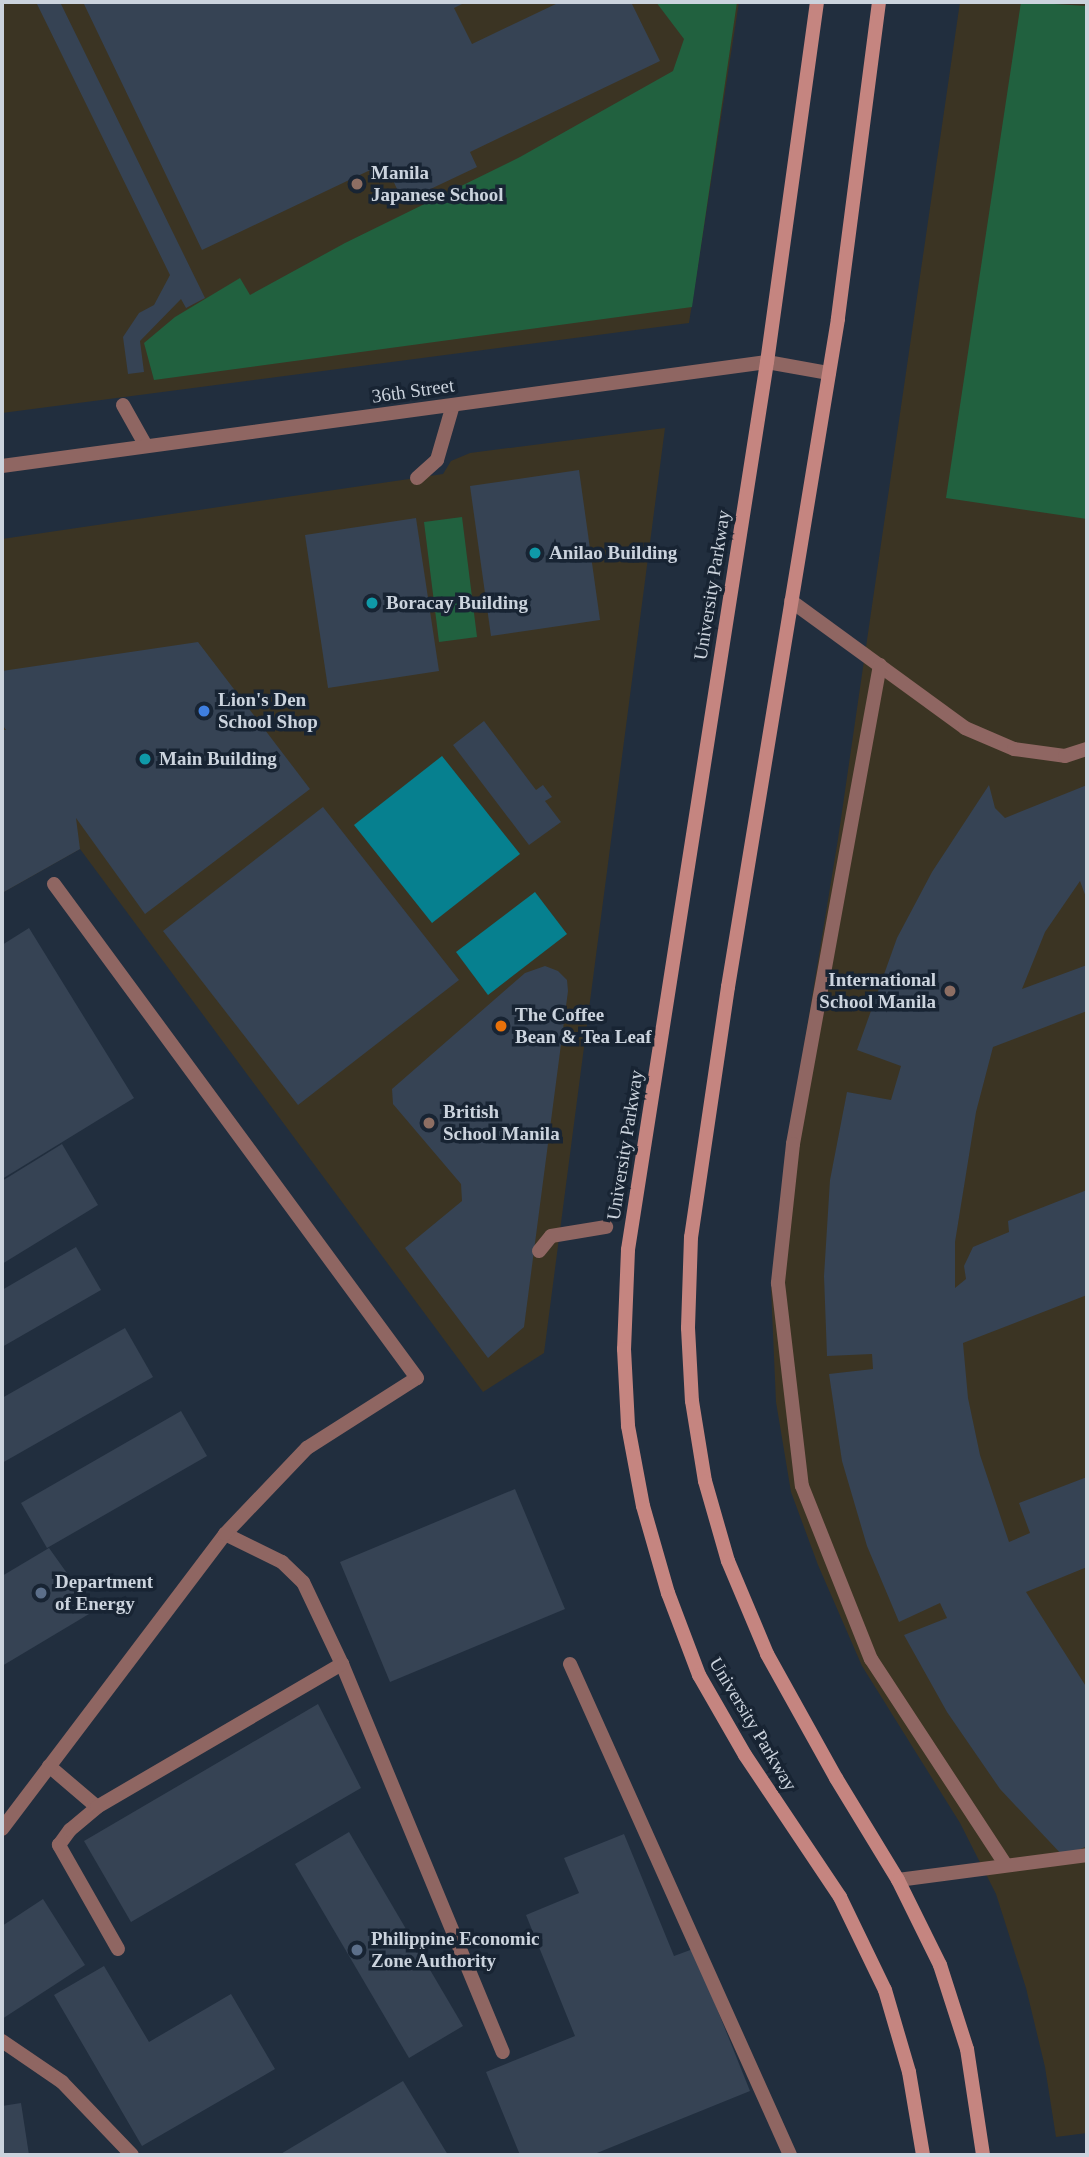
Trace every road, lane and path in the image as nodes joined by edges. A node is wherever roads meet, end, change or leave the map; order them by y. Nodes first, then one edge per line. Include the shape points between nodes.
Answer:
1 (817, 2) edge
2 (879, 2) edge
3 (766, 362) junction
4 (829, 373) junction
5 (124, 405) dead end
6 (453, 405) junction
7 (146, 446) junction
8 (2, 466) edge
9 (417, 478) dead end
10 (791, 601) junction
11 (880, 665) junction
12 (1087, 749) edge
13 (54, 884) dead end
14 (607, 1227) dead end
15 (539, 1251) dead end
16 (225, 1534) junction
17 (342, 1664) junction
18 (570, 1664) dead end
19 (49, 1766) junction
20 (97, 1807) junction
21 (2, 1829) edge
22 (1087, 1855) edge
23 (1006, 1865) junction
24 (898, 1880) junction
25 (118, 1949) dead end
26 (2, 2041) edge
27 (503, 2052) dead end
28 (132, 2155) edge
29 (790, 2155) edge
30 (923, 2155) edge
31 (983, 2155) edge

1 - 3 main road, University Parkway
2 - 4 main road
3 - 4 street, 36th Street
3 - 6 street, 36th Street
3 - 30 main road, University Parkway via 628,1250 624,1349 628,1426 643,1506 668,1593 699,1675 745,1755 839,1897 885,1990 909,2072
4 - 10 main road
5 - 7 street
6 - 7 street, 36th Street
6 - 9 street via 438,460
7 - 8 street, 36th Street
10 - 11 street
10 - 24 main road via 691,1237 688,1328 692,1401 705,1481 728,1561 767,1654
11 - 12 street via 965,728 1014,749 1065,756
11 - 23 street via 793,1144 778,1283 802,1486 871,1659
13 - 16 street via 417,1378 307,1448
14 - 15 street via 551,1236
16 - 17 street via 282,1562 303,1582
16 - 19 street
17 - 20 street
17 - 27 street
18 - 29 street
19 - 20 street
19 - 21 street
20 - 25 street via 59,1845
22 - 23 street
23 - 24 street
24 - 31 main road via 940,1965 967,2049
26 - 28 street via 62,2082

